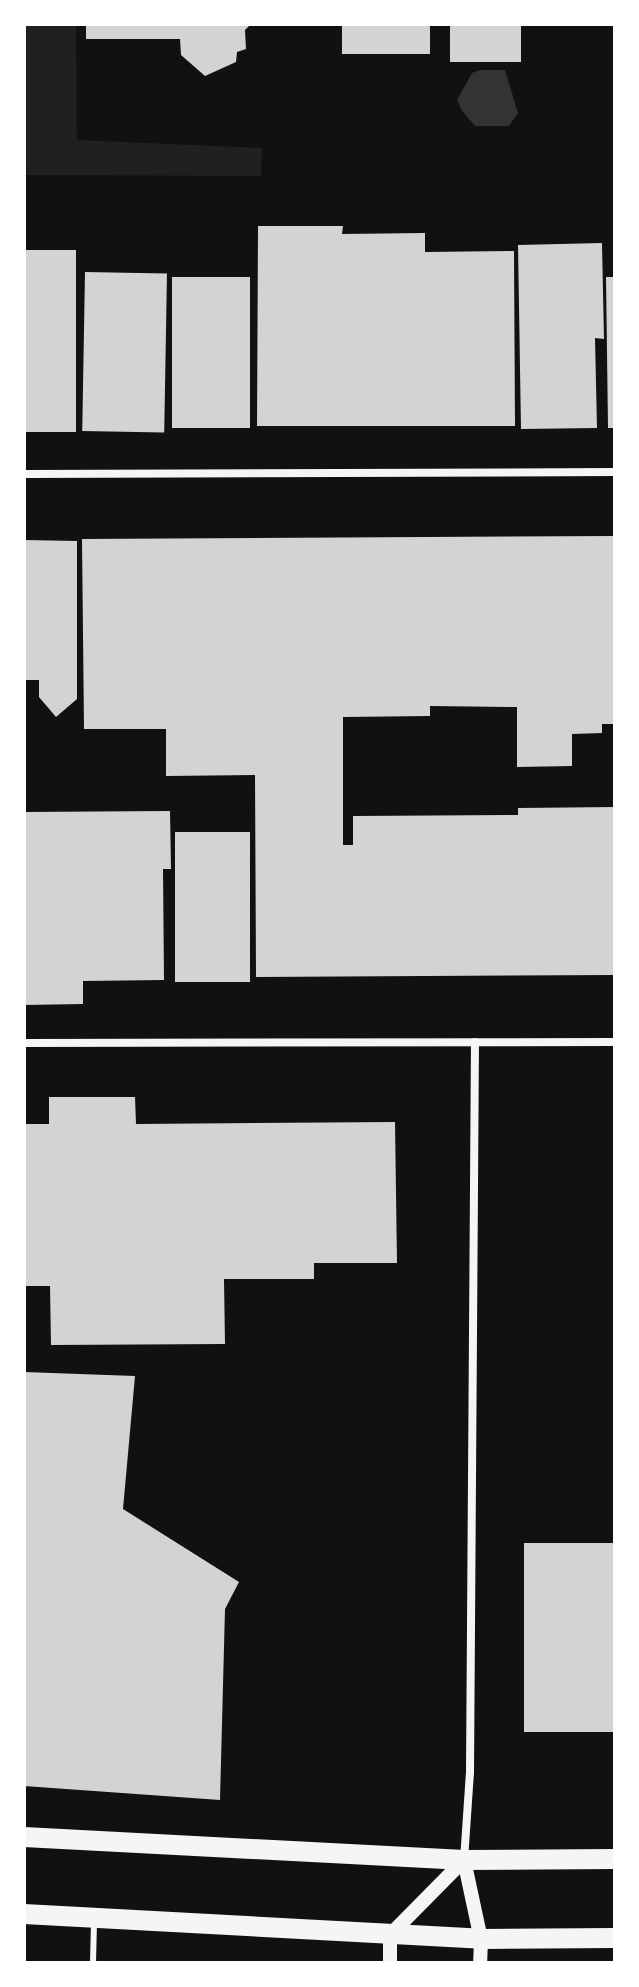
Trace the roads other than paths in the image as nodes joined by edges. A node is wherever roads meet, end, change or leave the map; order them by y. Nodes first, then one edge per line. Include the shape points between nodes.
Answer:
1 (615, 472) edge
2 (24, 474) edge
3 (475, 1042) junction
4 (615, 1042) edge
5 (24, 1043) edge
6 (24, 1837) edge
7 (615, 1859) edge
8 (464, 1860) junction
9 (24, 1914) edge
10 (94, 1918) junction
11 (390, 1935) junction
12 (615, 1938) edge
13 (481, 1939) junction
14 (93, 1963) edge
15 (390, 1963) edge
16 (480, 1963) edge

1 - 2 street
3 - 4 street
3 - 5 street
3 - 8 street via 470,1773
6 - 8 main road
7 - 8 main road
8 - 11 street
8 - 13 street
9 - 10 main road
10 - 11 main road
10 - 14 lane
11 - 13 main road
11 - 15 street
12 - 13 main road
13 - 16 street

